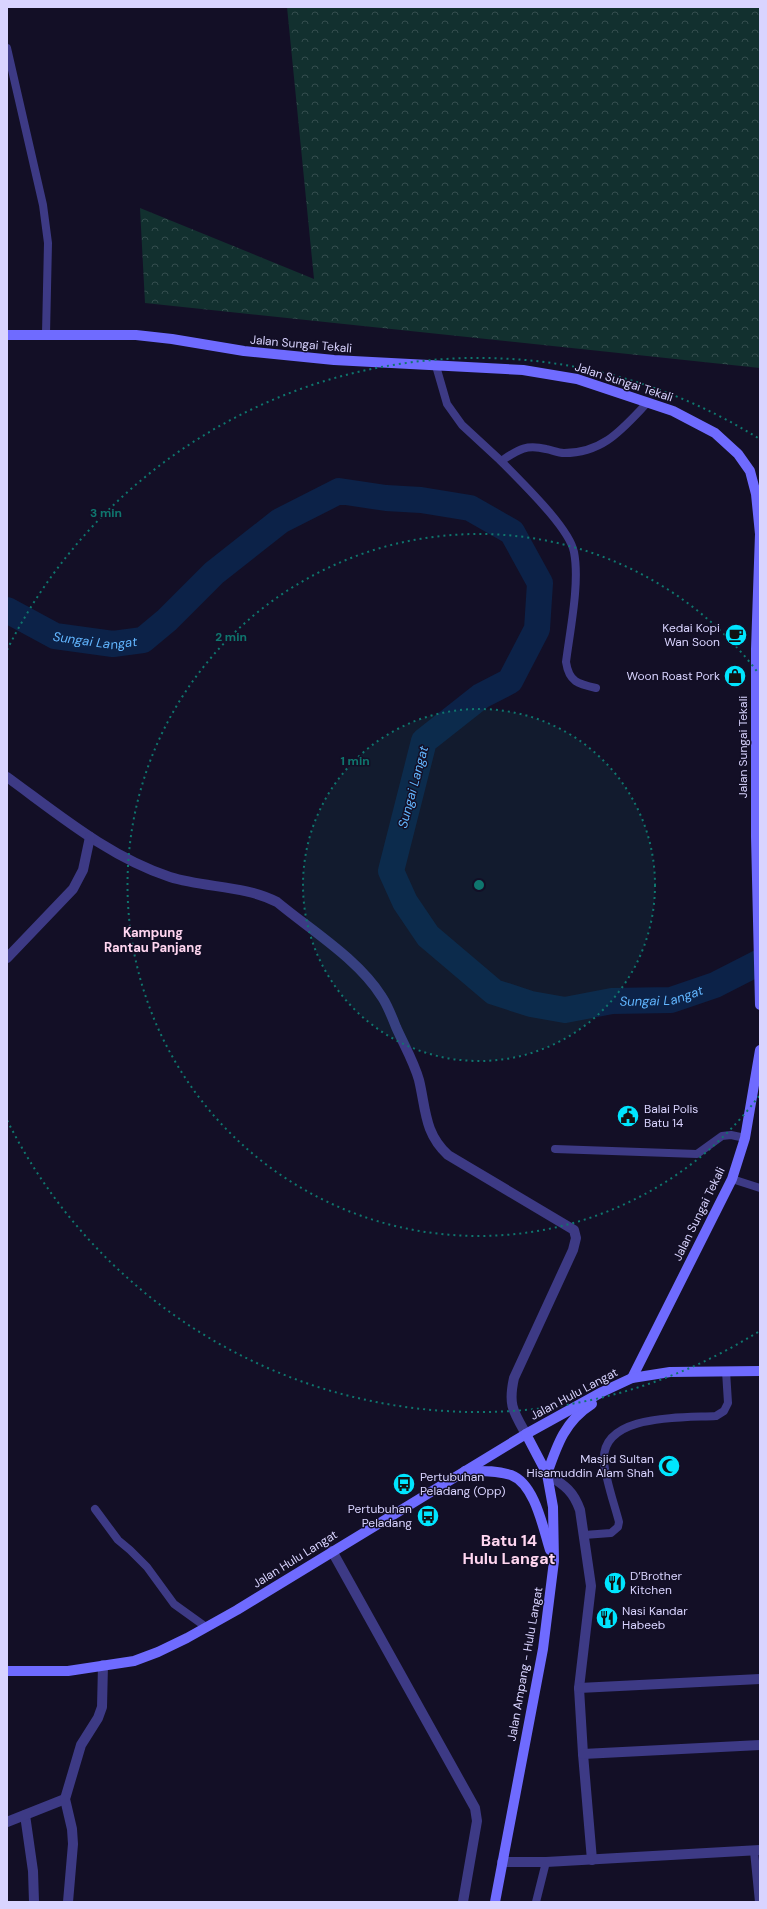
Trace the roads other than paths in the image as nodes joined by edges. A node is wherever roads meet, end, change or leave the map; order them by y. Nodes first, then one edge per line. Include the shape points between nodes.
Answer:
1 (7, 48) edge
2 (46, 334) junction
3 (7, 335) edge
4 (436, 366) junction
5 (648, 402) junction
6 (501, 461) junction
7 (758, 649) edge
8 (596, 688) dead end
9 (7, 777) edge
10 (90, 837) junction
11 (7, 958) edge
12 (760, 1005) edge
13 (760, 1050) edge
14 (745, 1138) junction
15 (555, 1149) dead end
16 (732, 1179) junction
17 (760, 1188) edge
18 (726, 1371) junction
19 (760, 1371) edge
20 (632, 1378) junction
21 (526, 1434) junction
22 (465, 1471) junction
23 (547, 1474) junction
24 (95, 1509) dead end
25 (584, 1535) junction
26 (332, 1551) junction
27 (554, 1561) junction
28 (206, 1628) junction
29 (103, 1665) junction
30 (7, 1671) edge
31 (760, 1679) edge
32 (579, 1688) junction
33 (760, 1745) edge
34 (583, 1754) junction
35 (65, 1799) junction
36 (25, 1815) junction
37 (7, 1822) edge
38 (757, 1851) edge
39 (592, 1860) junction
40 (502, 1862) junction
41 (546, 1862) junction
42 (34, 1902) edge
43 (68, 1902) edge
44 (462, 1902) edge
45 (495, 1902) edge
46 (536, 1902) edge
47 (759, 1902) edge

1 - 2 lane via 43,205 48,242
2 - 3 street, Jalan Sungai Tekali
2 - 4 street, Jalan Sungai Tekali via 136,335 251,352
4 - 5 street, Jalan Sungai Tekali via 523,370 576,379
4 - 6 lane via 447,404 462,425
5 - 6 lane via 611,440 585,450 563,453 534,446 522,448
5 - 7 street, Jalan Sungai Tekali via 673,411 715,433 738,454 750,471 756,494 760,534
6 - 8 lane via 560,526 574,551 575,578 566,662 573,679 580,685
7 - 12 street, Jalan Sungai Tekali via 756,837
9 - 10 street
10 - 11 street via 83,870 73,889
10 - 21 street via 137,864 171,877 262,894 277,902 359,966 383,998 412,1061 419,1080 427,1124 440,1148 574,1230 576,1238 573,1250 514,1378 510,1394 513,1410
13 - 14 street, Jalan Sungai Tekali
14 - 15 lane via 722,1136 697,1154
14 - 16 street, Jalan Sungai Tekali
16 - 17 lane
16 - 20 street, Jalan Sungai Tekali
18 - 19 street, Jalan Hulu Langat
18 - 20 street, Jalan Hulu Langat via 670,1372
18 - 25 lane via 728,1404 724,1411 716,1416 646,1420 625,1428 613,1437 606,1448 604,1462 619,1522 618,1528 611,1533
20 - 21 street, Jalan Hulu Langat
20 - 23 street via 582,1410 563,1432
21 - 22 street, Jalan Hulu Langat
21 - 23 street, Jalan Ampang - Hulu Langat
22 - 26 street, Jalan Hulu Langat
22 - 27 street via 494,1471 512,1476 526,1488 536,1504
23 - 25 street via 568,1488 576,1498
23 - 27 street, Jalan Ampang - Hulu Langat via 553,1507
24 - 28 lane via 118,1540 147,1567 174,1604
25 - 32 street via 591,1586
26 - 28 street, Jalan Hulu Langat
26 - 44 street via 475,1808 477,1821
27 - 40 street, Jalan Ampang - Hulu Langat via 543,1650
28 - 29 street, Jalan Hulu Langat via 158,1652 134,1660
29 - 30 street, Jalan Hulu Langat via 68,1670
29 - 35 street via 102,1707 81,1745
31 - 32 street
32 - 34 street
33 - 34 street
34 - 39 street
35 - 36 street
35 - 43 street via 73,1844
36 - 37 street
36 - 42 street via 33,1871
38 - 39 street
38 - 47 lane
39 - 41 street
40 - 41 street
40 - 45 street, Jalan Ampang - Hulu Langat
41 - 46 lane

